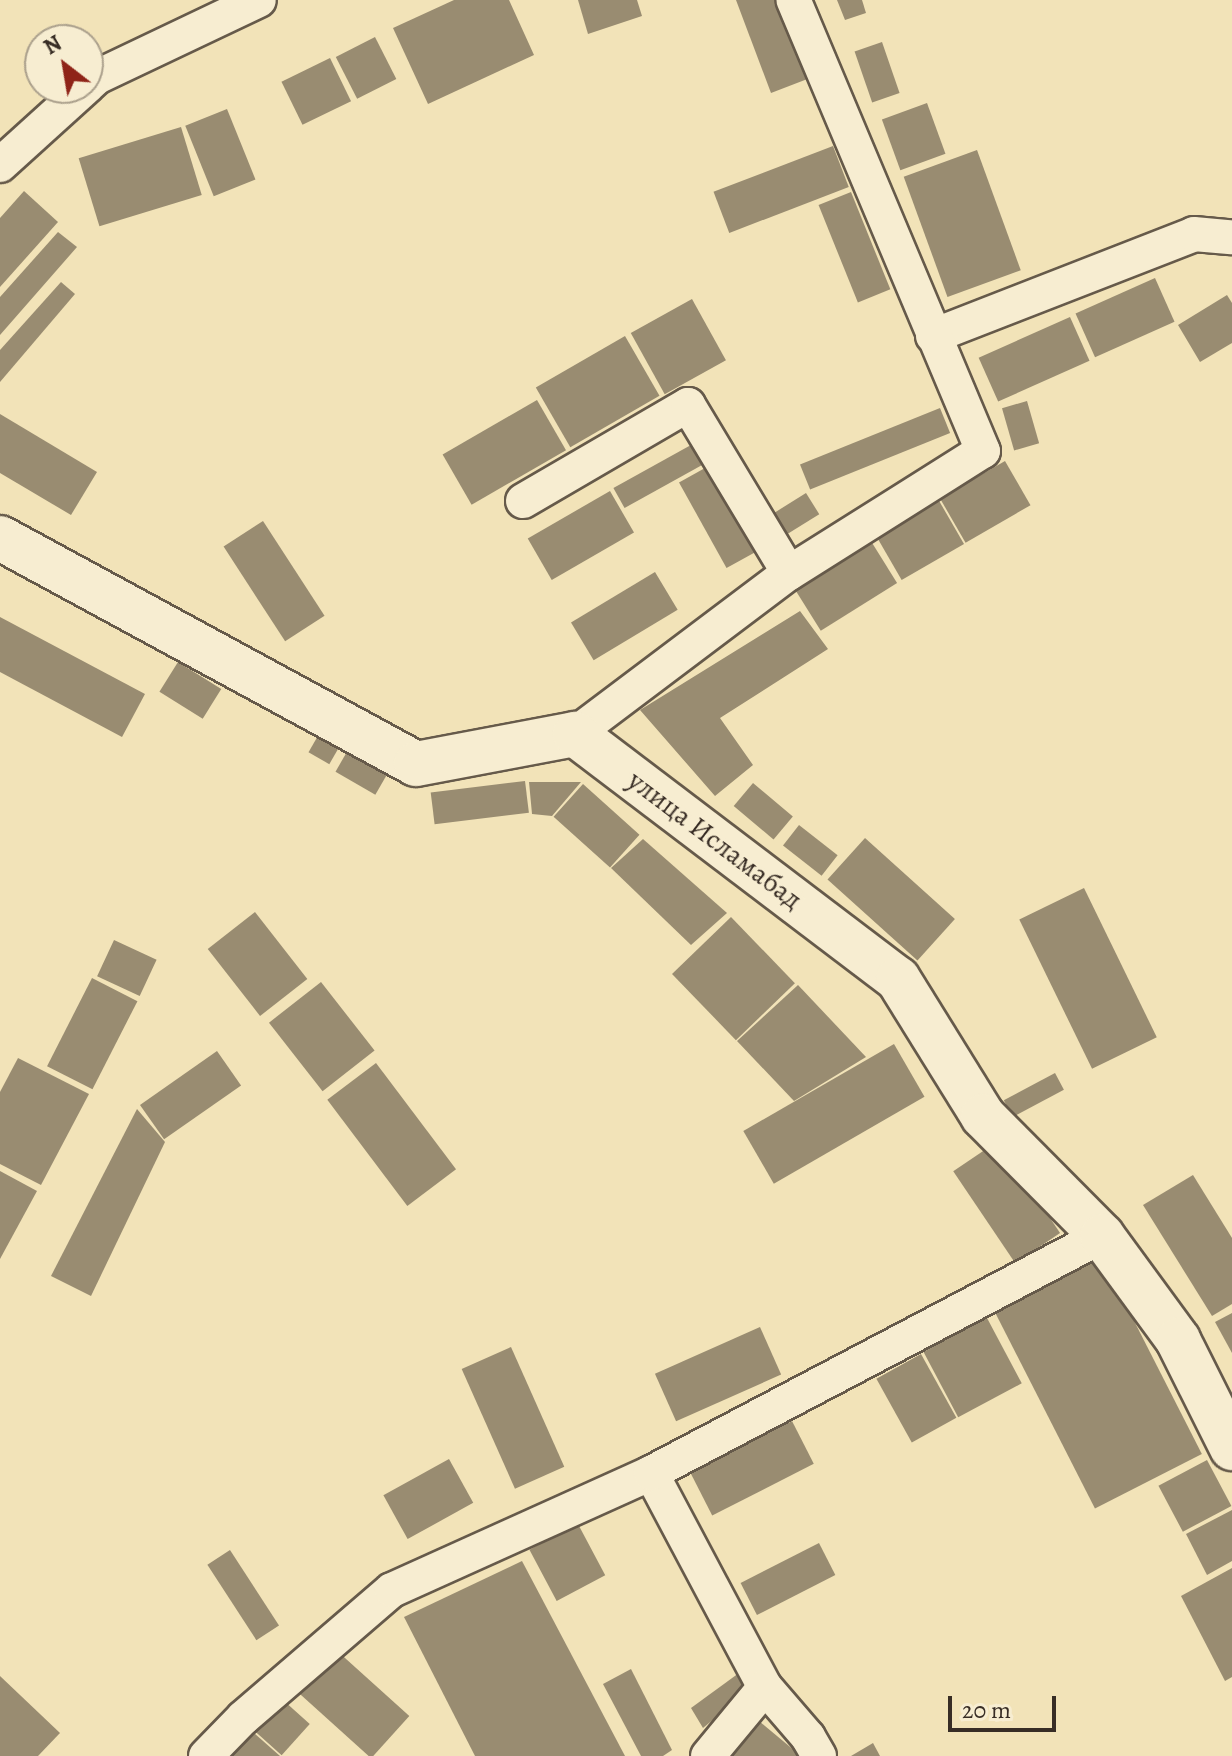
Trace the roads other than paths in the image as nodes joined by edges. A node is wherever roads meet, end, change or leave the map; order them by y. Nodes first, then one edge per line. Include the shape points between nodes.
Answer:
1 (259, 0) edge
2 (793, 0) edge
3 (104, 74) edge
4 (66, 104) edge
5 (0, 165) edge
6 (1232, 237) edge
7 (933, 336) junction
8 (523, 501) dead end
9 (0, 538) edge
10 (789, 573) junction
11 (575, 734) junction
12 (1102, 1236) junction
13 (1232, 1448) edge
14 (651, 1473) junction
15 (765, 1687) junction
16 (206, 1756) edge
17 (708, 1756) edge
18 (819, 1756) edge

1 - 3 street
2 - 7 street
4 - 5 street
6 - 7 street via 1194,234
7 - 10 street via 983,451
8 - 10 street via 688,405
9 - 11 street via 416,764
10 - 11 street
11 - 12 street, улица Исламабад via 898,979 983,1116
12 - 13 street, улица Исламабад via 1178,1340
12 - 14 street
14 - 15 street
14 - 16 street via 392,1590
15 - 17 street
15 - 18 street

